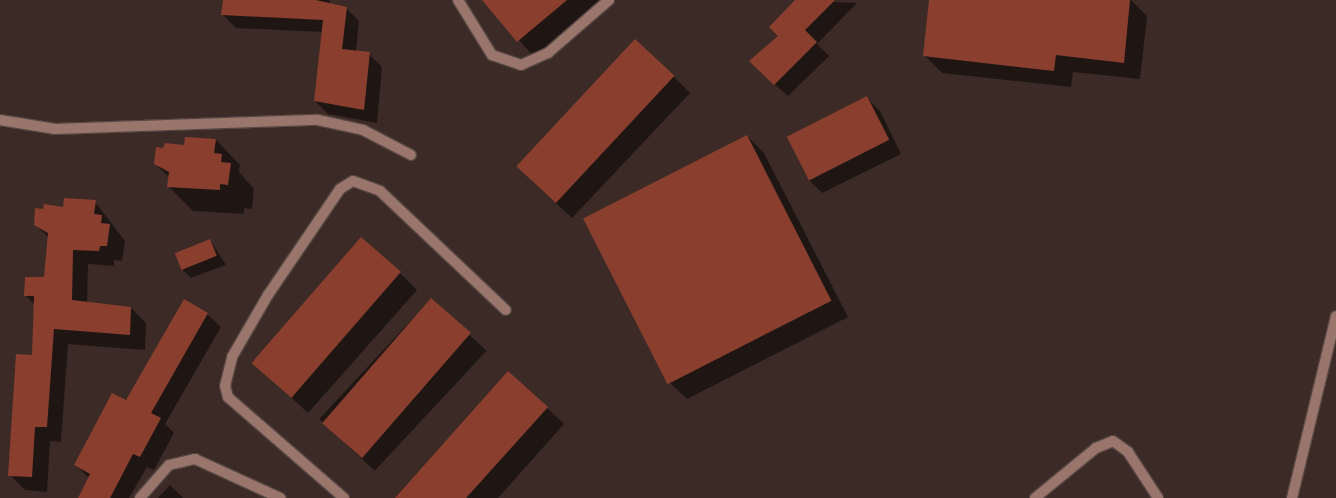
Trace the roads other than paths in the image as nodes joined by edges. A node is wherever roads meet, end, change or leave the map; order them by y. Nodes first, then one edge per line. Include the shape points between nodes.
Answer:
1 (458, 0) edge
2 (609, 0) edge
3 (0, 120) edge
4 (411, 155) dead end
5 (506, 310) dead end
6 (1336, 316) edge
7 (140, 498) edge
8 (280, 498) edge
9 (344, 498) edge
10 (1036, 498) edge
11 (1158, 498) edge
12 (1292, 498) edge

1 - 2 street via 492,55 520,65 548,53
3 - 4 street via 55,129 318,120 363,130
5 - 9 street via 380,191 353,180 340,189 268,295 232,357 225,386 228,397
6 - 12 street
7 - 8 street via 169,466 195,459
10 - 11 street via 1096,448 1113,441 1128,452

